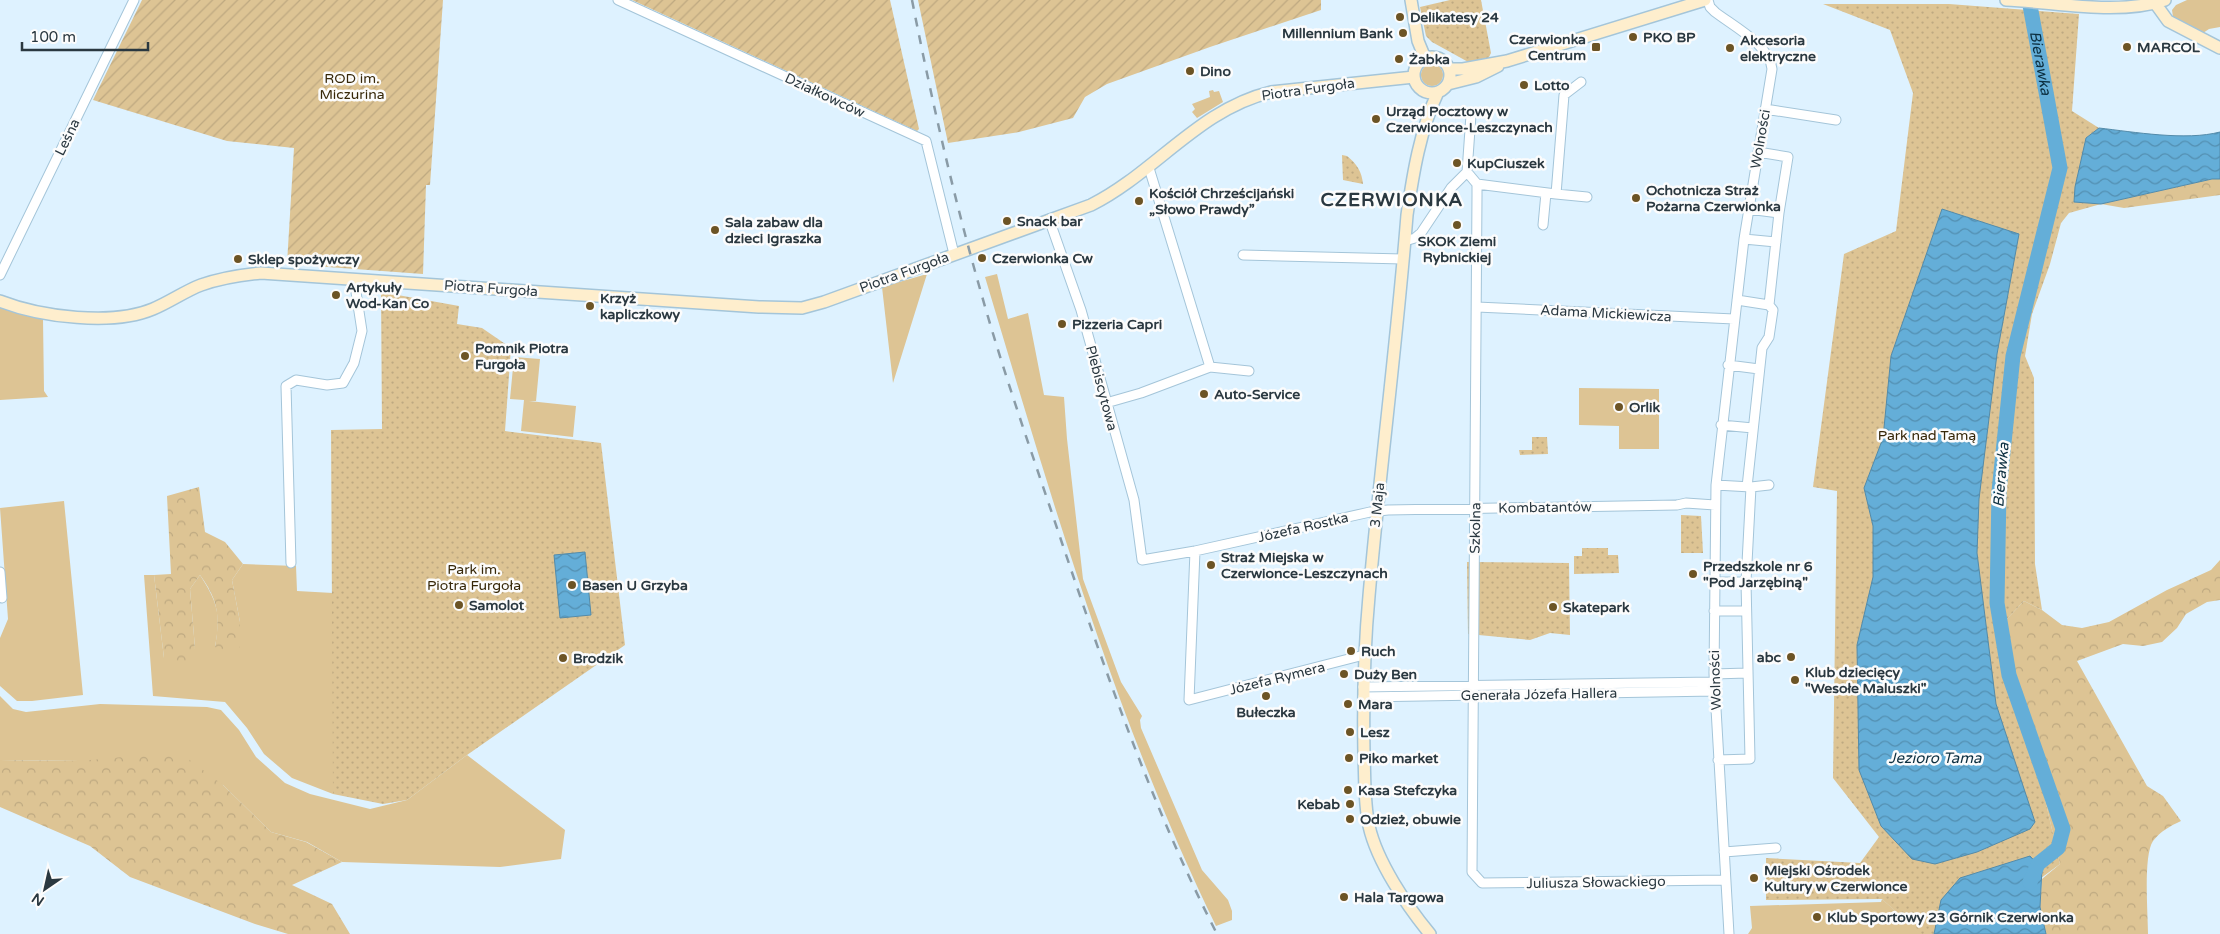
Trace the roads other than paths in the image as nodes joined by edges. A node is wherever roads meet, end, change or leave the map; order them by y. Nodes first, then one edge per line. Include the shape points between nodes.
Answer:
1 (134, 0) edge
2 (618, 0) edge
3 (1411, 0) edge
4 (1702, 0) edge
5 (2006, 0) edge
6 (2011, 0) edge
7 (2160, 1) edge
8 (2220, 48) edge
9 (1425, 58) junction
10 (1507, 61) junction
11 (1449, 69) junction
12 (1414, 77) junction
13 (1581, 82) dead end
14 (1448, 84) junction
15 (1422, 90) junction
16 (1438, 92) junction
17 (1765, 109) junction
18 (1471, 115) dead end
19 (1836, 120) dead end
20 (1426, 122) junction
21 (1758, 152) junction
22 (1150, 168) junction
23 (1467, 172) junction
24 (1477, 184) junction
25 (1546, 193) junction
26 (1556, 194) junction
27 (1588, 197) dead end
28 (1748, 209) junction
29 (1779, 214) junction
30 (1049, 219) junction
31 (1543, 225) dead end
32 (1744, 239) junction
33 (1405, 241) junction
34 (1776, 242) junction
35 (954, 254) junction
36 (1243, 255) dead end
37 (1403, 259) junction
38 (0, 274) edge
39 (354, 279) junction
40 (1736, 300) junction
41 (0, 301) edge
42 (1769, 305) junction
43 (1477, 307) junction
44 (1734, 319) junction
45 (1728, 365) junction
46 (1210, 367) junction
47 (1759, 369) junction
48 (1249, 371) dead end
49 (1106, 403) junction
50 (1721, 425) junction
51 (1753, 428) junction
52 (1716, 485) junction
53 (1769, 485) dead end
54 (1749, 487) junction
55 (1715, 505) junction
56 (1475, 508) junction
57 (1376, 511) junction
58 (1195, 551) junction
59 (1142, 560) joint
60 (291, 563) dead end
61 (0, 572) edge
62 (1714, 582) junction
63 (1746, 582) junction
64 (2, 598) dead end
65 (1714, 611) junction
66 (1746, 611) junction
67 (1364, 655) junction
68 (1747, 673) junction
69 (1714, 682) junction
70 (1474, 685) junction
71 (1363, 692) junction
72 (1474, 695) junction
73 (1718, 760) junction
74 (1776, 848) dead end
75 (1724, 852) junction
76 (1472, 872) joint
77 (1725, 880) junction
78 (1428, 932) edge
79 (1729, 934) edge

1 - 38 street, Leśna
2 - 35 street, Działkowców via 926,141
3 - 9 street via 1418,41
4 - 10 street
4 - 17 street, Wolności via 1769,56 1772,69
5 - 6 street
6 - 7 street via 2087,6 2132,6
7 - 8 street via 2168,21
9 - 11 street via 1440,58
9 - 12 street via 1417,66
10 - 11 street
10 - 14 street via 1476,78
11 - 14 street
12 - 15 street
12 - 22 street, Piotra Furgoła via 1253,96 1226,108 1197,128
13 - 26 street via 1564,95
14 - 16 street
15 - 16 street
15 - 20 street, 3 Maja
16 - 20 street, 3 Maja
17 - 19 street
17 - 21 street, Wolności
18 - 23 street
20 - 33 street, 3 Maja via 1411,189
21 - 28 street, Wolności
21 - 29 street via 1788,157
22 - 30 street, Piotra Furgoła via 1091,205
22 - 46 street
23 - 24 street
23 - 33 street via 1451,188 1422,233
24 - 25 street via 1529,188
24 - 43 street, Szkolna
25 - 26 street
25 - 31 street
26 - 27 street
28 - 29 street
28 - 32 street, Wolności
29 - 34 street
30 - 35 street, Piotra Furgoła
30 - 49 street, Plebiscytowa via 1081,310
32 - 34 street
32 - 40 street, Wolności
33 - 37 street, 3 Maja
34 - 42 street
35 - 39 street, Piotra Furgoła via 824,302 788,309
36 - 37 street
37 - 57 street, 3 Maja
39 - 41 street, Piotra Furgoła via 261,272 234,275 201,285 152,309 121,318 87,318 41,312
39 - 60 street via 362,331 354,363 343,383 327,385 296,380 286,386
40 - 42 street
40 - 44 street, Wolności
42 - 47 street via 1773,310 1770,337 1762,348
43 - 44 street, Adama Mickiewicza
43 - 56 street, Szkolna
44 - 45 street, Wolności
45 - 47 street
45 - 50 street, Wolności
46 - 48 street
46 - 49 street
47 - 51 street
49 - 59 street, Plebiscytowa via 1134,500
50 - 51 street
50 - 52 street, Wolności
51 - 54 street
52 - 54 street
52 - 55 street, Wolności
53 - 54 street
54 - 63 street
55 - 56 street, Kombatantów
55 - 62 street, Wolności
56 - 57 street, Kombatantów
56 - 70 street, Szkolna
57 - 58 street, Józefa Rostka
57 - 67 street, 3 Maja
58 - 59 street, Józefa Rostka
58 - 67 street, Józefa Rymera via 1190,700
61 - 64 street
62 - 63 street
62 - 65 street, Wolności
63 - 66 street
65 - 66 street
65 - 69 street, Wolności
66 - 68 street
67 - 71 street, 3 Maja
68 - 69 street
68 - 73 street via 1750,759
69 - 70 street, Generała Józefa Hallera
69 - 72 street, Generała Józefa Hallera
69 - 73 street, Wolności
70 - 71 street, Generała Józefa Hallera
70 - 72 street, Szkolna
71 - 72 street, Generała Józefa Hallera
71 - 78 street, 3 Maja via 1369,827 1381,858
72 - 76 street, Szkolna
73 - 75 street, Wolności
74 - 75 street
75 - 77 street, Wolności
76 - 77 street, Juliusza Słowackiego via 1482,883
77 - 79 street, Wolności

